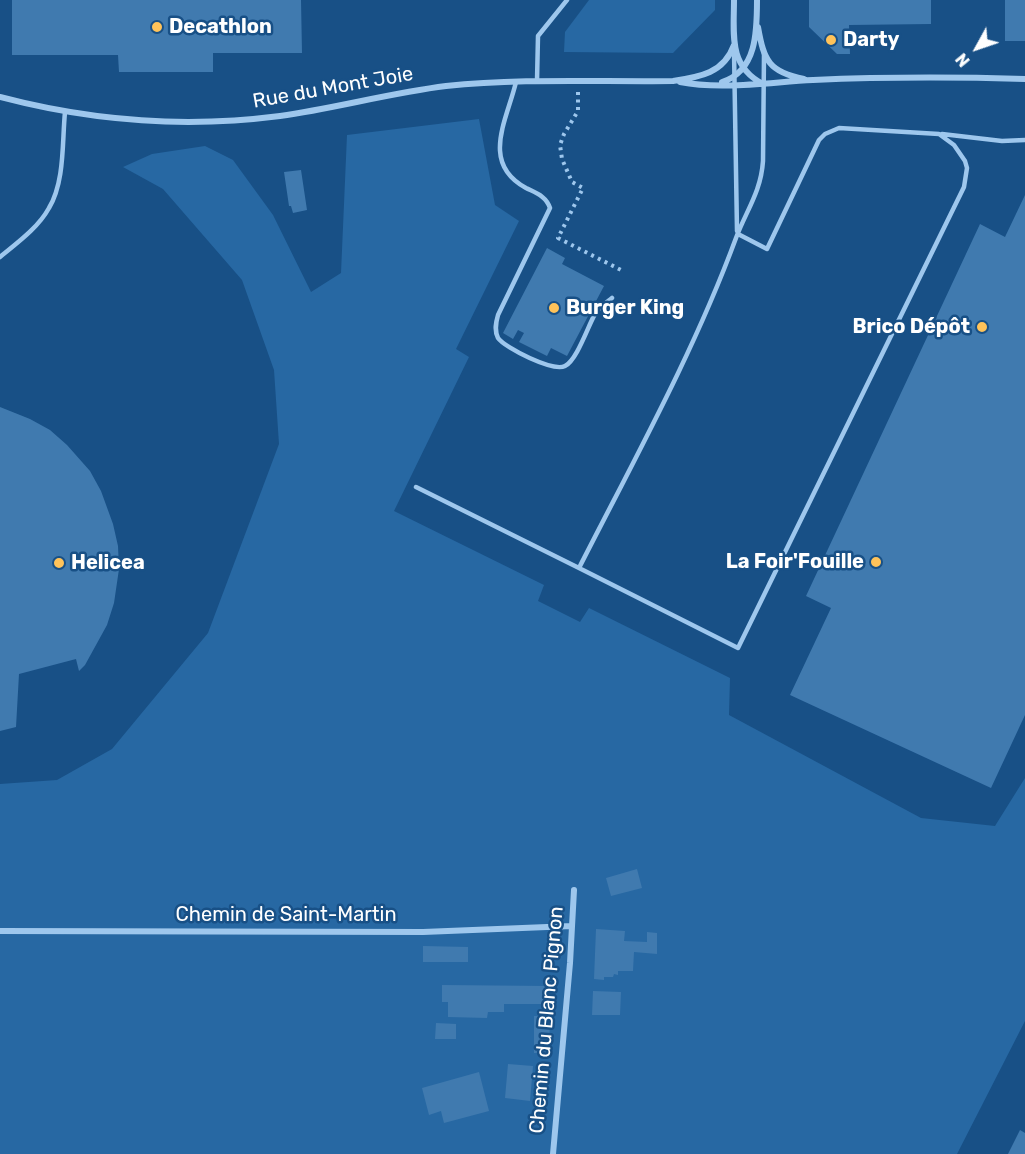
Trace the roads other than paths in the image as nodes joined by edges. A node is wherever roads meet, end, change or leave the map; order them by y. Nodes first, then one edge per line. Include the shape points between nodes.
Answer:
1 (567, 0) edge
2 (734, 0) edge
3 (757, 0) edge
4 (757, 21) junction
5 (734, 45) junction
6 (764, 53) junction
7 (743, 68) junction
8 (1025, 79) edge
9 (734, 80) junction
10 (810, 80) junction
11 (537, 81) junction
12 (674, 81) junction
13 (516, 82) junction
14 (763, 84) junction
15 (0, 97) edge
16 (65, 112) junction
17 (939, 134) junction
18 (1025, 140) edge
19 (738, 234) junction
20 (0, 257) edge
21 (612, 298) dead end
22 (416, 487) dead end
23 (579, 568) junction
24 (574, 890) dead end
25 (572, 926) junction
26 (0, 931) edge
27 (553, 1154) edge

1 - 11 lane via 538,36
2 - 5 street
3 - 4 street
4 - 6 street
4 - 7 street via 753,48
5 - 7 street
5 - 9 lane
5 - 12 street, Rue du Mont Joie via 713,72
6 - 10 street, Rue du Mont Joie via 768,62 781,72
6 - 14 lane
7 - 9 street
7 - 14 street
8 - 10 street, Rue du Mont Joie
9 - 12 street, Rue du Mont Joie via 715,84
9 - 14 street, Rue du Mont Joie
9 - 19 lane
10 - 14 street, Rue du Mont Joie
11 - 12 street, Rue du Mont Joie
11 - 13 street, Rue du Mont Joie
13 - 16 street, Rue du Mont Joie via 446,86 310,111 228,121 152,121
13 - 21 lane via 500,141 501,160 515,182 546,199 549,212 498,315 495,327 499,338 549,367 564,367 571,361 595,314
14 - 19 lane via 762,175
15 - 16 street, Rue du Mont Joie
16 - 20 lane via 60,177 54,199 40,220
17 - 18 lane
17 - 19 lane via 839,128 825,134 811,155 767,249
17 - 23 lane via 954,145 965,161 964,187 738,648
19 - 23 lane via 701,325
22 - 23 lane
24 - 25 street, Chemin du Blanc Pignon
25 - 26 street, Chemin de Saint-Martin via 423,932
25 - 27 street, Chemin du Blanc Pignon

